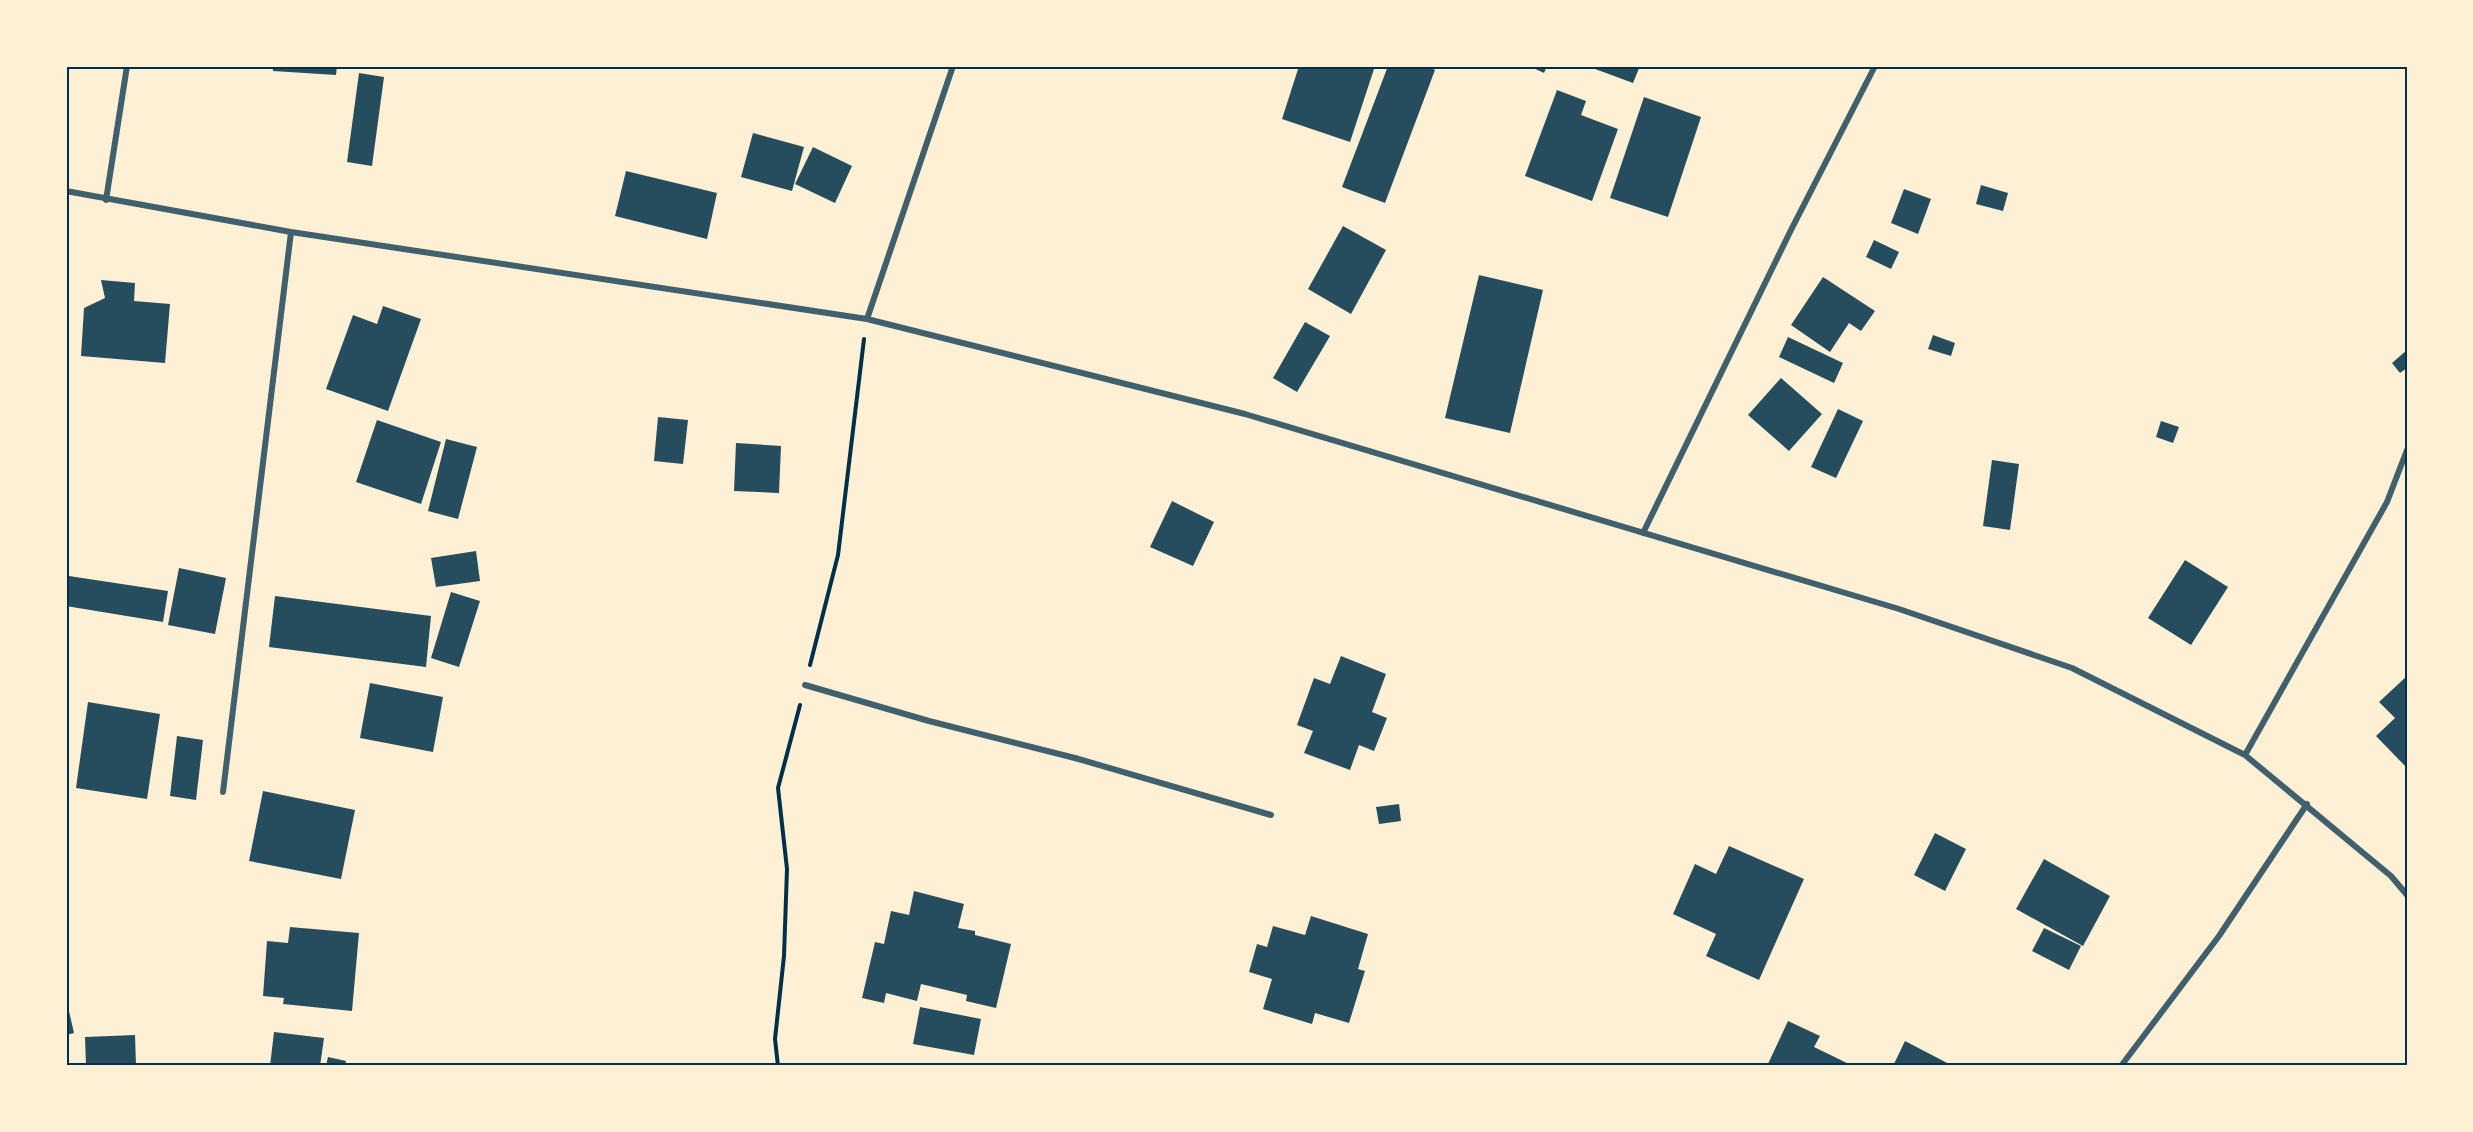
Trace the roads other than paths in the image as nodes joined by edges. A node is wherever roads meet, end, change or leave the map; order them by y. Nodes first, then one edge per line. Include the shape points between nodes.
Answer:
1 (127, 66) edge
2 (953, 66) edge
3 (1875, 66) edge
4 (66, 190) edge
5 (106, 200) junction
6 (291, 232) junction
7 (867, 319) junction
8 (2407, 450) edge
9 (1643, 533) junction
10 (805, 685) dead end
11 (2245, 755) junction
12 (223, 792) dead end
13 (2307, 804) junction
14 (1271, 815) dead end
15 (2407, 895) edge
16 (2121, 1066) edge

1 - 5 street
2 - 7 street
3 - 9 street
4 - 5 street
5 - 6 street
6 - 7 street
6 - 12 street
7 - 9 street via 1245,414
8 - 11 street via 2387,502
9 - 11 street via 1899,609 2072,668
10 - 14 street
11 - 13 street
13 - 15 street via 2391,876
13 - 16 street via 2220,936

